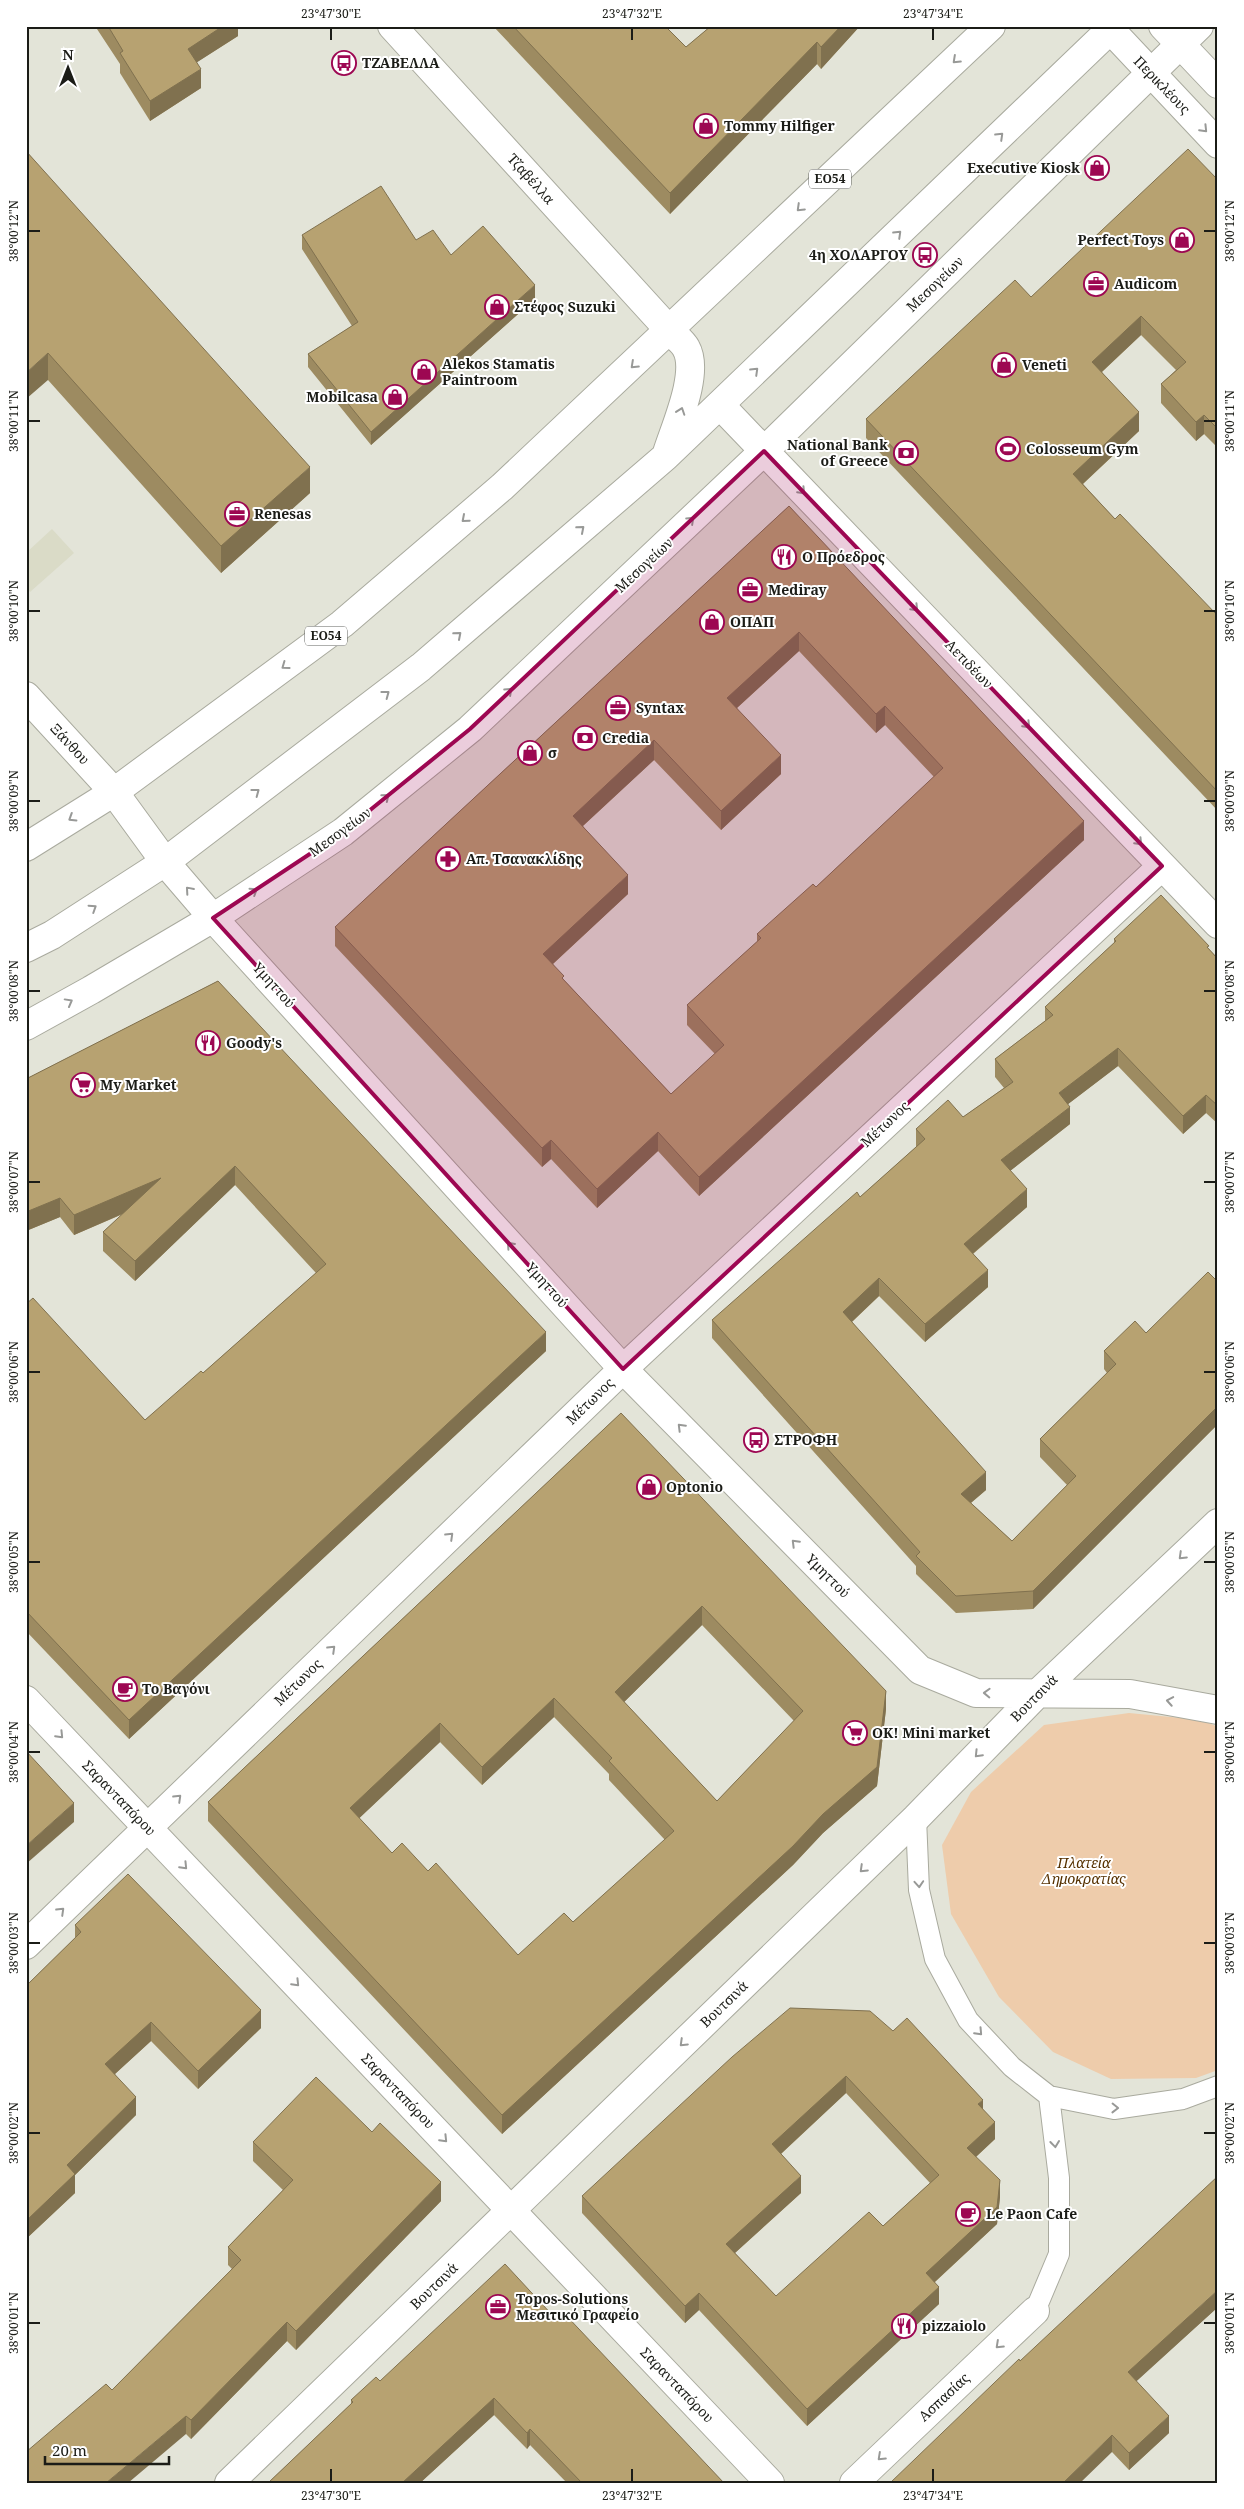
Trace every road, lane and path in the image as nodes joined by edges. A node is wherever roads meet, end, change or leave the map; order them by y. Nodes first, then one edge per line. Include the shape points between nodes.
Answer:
1 (392, 26) edge
2 (991, 26) edge
3 (1110, 28) edge
4 (1181, 32) edge
5 (1150, 73) junction
6 (1218, 84) edge
7 (1218, 144) edge
8 (670, 332) junction
9 (720, 405) junction
10 (764, 451) junction
11 (665, 457) junction
12 (26, 696) edge
13 (114, 792) junction
14 (26, 847) edge
15 (164, 862) junction
16 (1162, 866) junction
17 (213, 918) junction
18 (1218, 924) edge
19 (26, 948) edge
20 (26, 1026) edge
21 (623, 1369) junction
22 (1218, 1523) edge
23 (1036, 1695) junction
24 (26, 1700) edge
25 (1218, 1710) edge
26 (916, 1818) junction
27 (147, 1827) junction
28 (26, 1945) edge
29 (1218, 2086) edge
30 (1050, 2096) junction
31 (512, 2211) junction
32 (1035, 2311) joint
33 (229, 2483) edge
34 (770, 2483) edge
35 (854, 2483) edge

1 - 8 street, Τζαβέλλα
2 -> 8 street, ΕΟ54
3 - 5 street, Περικλέους
9 -> 3 street
4 - 5 street, Μεσογείων
4 - 6 street
5 -> 7 street, Περικλέους
5 - 10 street, Μεσογείων
11 -> 8 street, Τζαβέλλα via 684,402 690,362 686,347
8 -> 13 street, ΕΟ54 via 502,487 342,624
9 - 10 street, Αετιδέων
9 - 11 street
10 -> 16 street, Αετιδέων
17 -> 10 street, Μεσογείων via 343,832 470,729
15 -> 11 street via 421,667
12 - 13 street, Ξάνθου
13 -> 14 street, ΕΟ54
13 - 15 street, Υμηττού
17 -> 15 street, Υμηττού
19 -> 15 street via 52,935
16 - 18 street, Αετιδέων
16 - 21 street, Μέτωνος
20 -> 17 street, Μεσογείων
21 -> 17 street, Υμηττού
23 -> 21 street, Υμηττού via 976,1693 920,1670
27 -> 21 street, Μέτωνος
22 -> 23 street, Βουτσινά
25 -> 23 street, Υμηττού via 1130,1694
23 -> 26 street, Βουτσινά
24 -> 27 street, Σαρανταπόρου
26 -> 30 lane via 919,1890 935,1959 968,2020 1012,2068
26 -> 31 street, Βουτσινά
28 -> 27 street, Μέτωνος
27 -> 31 street, Σαρανταπόρου
30 -> 29 lane via 1114,2109 1183,2099
30 -> 32 lane via 1059,2178 1059,2254
31 - 33 street, Βουτσινά
31 - 34 street, Σαρανταπόρου
32 -> 35 street, Ασπασίας

